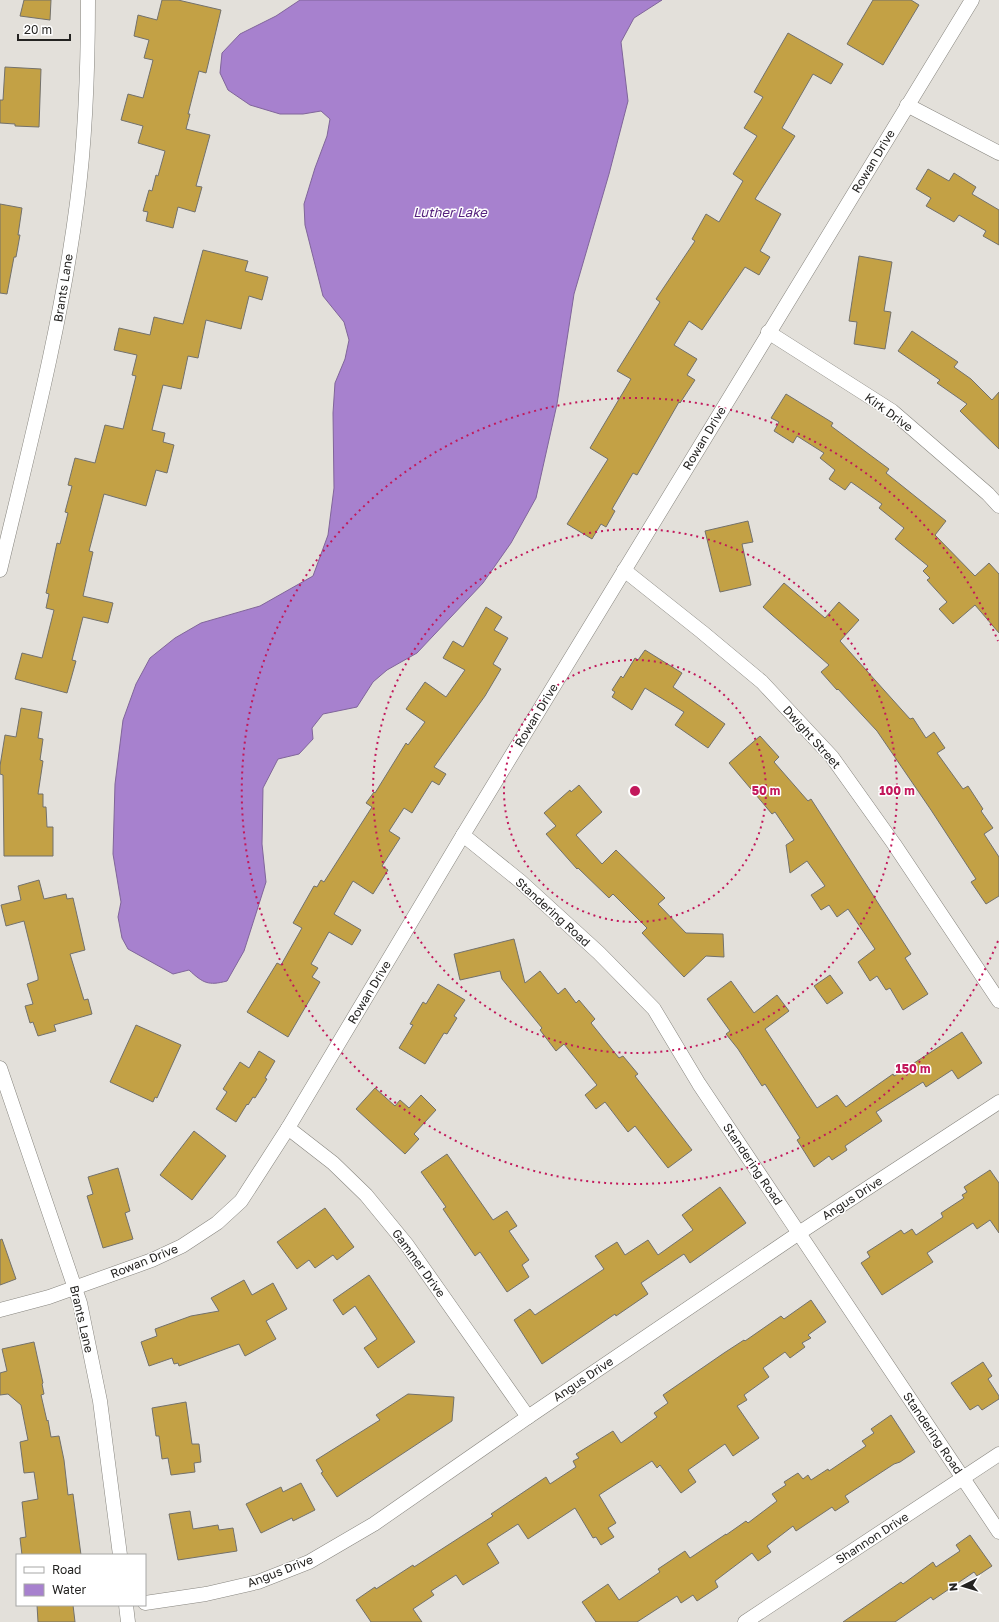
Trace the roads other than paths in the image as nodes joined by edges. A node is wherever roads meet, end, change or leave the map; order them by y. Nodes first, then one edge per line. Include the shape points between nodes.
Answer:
1 (88, 0) edge
2 (972, 0) edge
3 (907, 105) junction
4 (999, 153) edge
5 (768, 332) junction
6 (999, 506) edge
7 (0, 570) edge
8 (624, 570) junction
9 (463, 835) junction
10 (999, 1001) edge
11 (0, 1068) edge
12 (999, 1102) edge
13 (288, 1128) junction
14 (799, 1233) junction
15 (75, 1287) junction
16 (0, 1310) edge
17 (528, 1417) junction
18 (999, 1454) edge
19 (964, 1478) junction
20 (999, 1532) edge
21 (120, 1554) edge
22 (146, 1603) edge
23 (128, 1606) edge
24 (128, 1622) edge
25 (745, 1622) edge

1 - 7 street, Brants Lane via 88,76 77,202 55,335
2 - 3 street, Rowan Drive
3 - 4 street
3 - 5 street, Rowan Drive
5 - 6 street, Kirk Drive via 892,411
5 - 8 street, Rowan Drive
8 - 9 street, Rowan Drive
8 - 10 street, Dwight Street via 762,682 832,756
9 - 13 street, Rowan Drive
9 - 14 street, Standering Road via 520,881 599,953 654,1008 699,1084
11 - 15 street, Brants Lane
12 - 14 street, Angus Drive
13 - 15 street, Rowan Drive via 241,1201 217,1223 182,1246 152,1260
13 - 17 street, Gammer Drive via 333,1163 366,1195 407,1245
14 - 17 street, Angus Drive
14 - 19 street, Standering Road
15 - 16 street, Rowan Drive
15 - 21 street, Brants Lane via 100,1401
17 - 22 street, Angus Drive via 374,1524 309,1562 258,1582 206,1594
18 - 19 street, Shannon Drive
19 - 20 street, Standering Road
19 - 25 street, Shannon Drive
23 - 24 street

